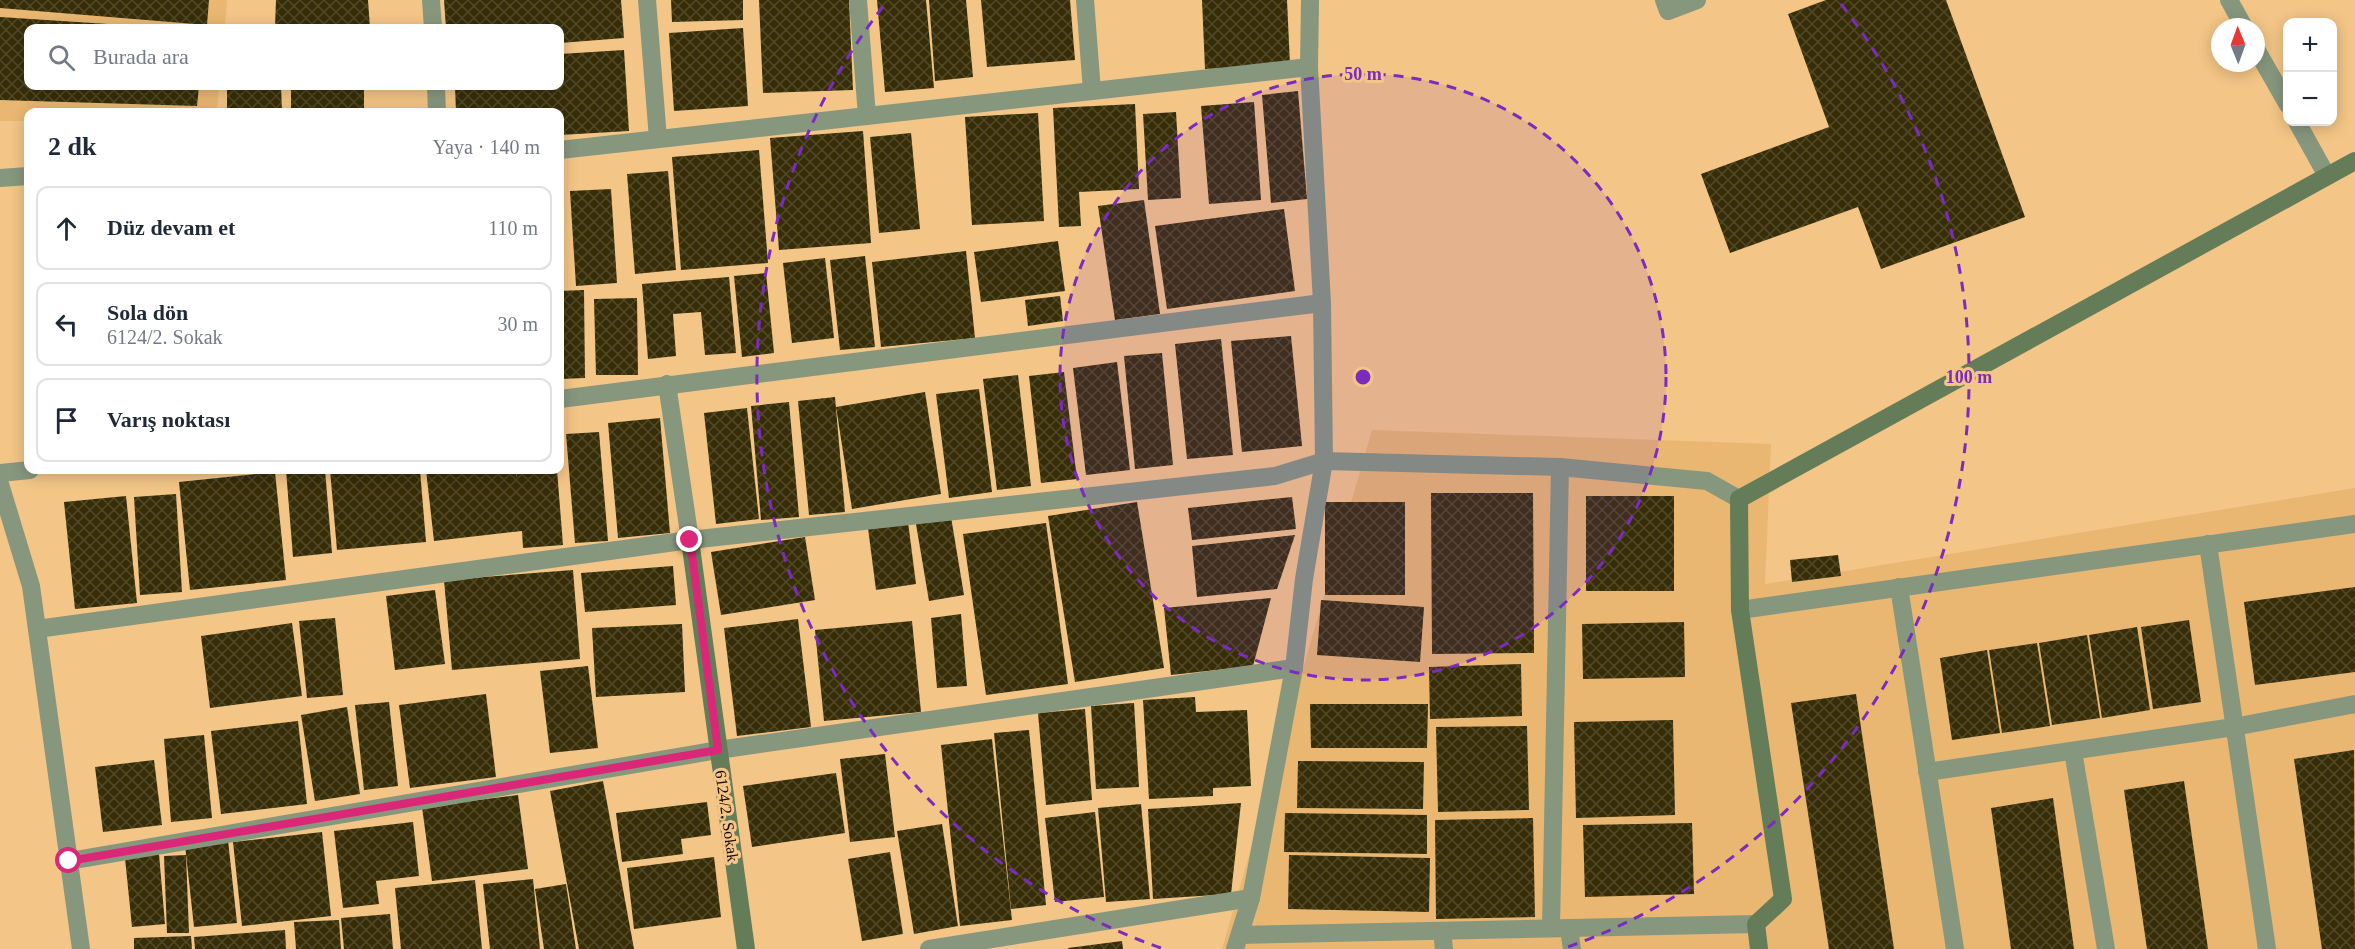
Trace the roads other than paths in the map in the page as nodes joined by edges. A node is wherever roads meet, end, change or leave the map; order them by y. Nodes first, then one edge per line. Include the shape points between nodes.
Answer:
1 (431, 0) edge
2 (647, 0) edge
3 (858, 0) edge
4 (1085, 0) edge
5 (1310, 0) edge
6 (1664, 0) edge
7 (1697, 0) edge
8 (2229, 0) edge
9 (2239, 18) edge
10 (433, 24) edge
11 (2265, 65) edge
12 (1309, 67) junction
13 (436, 90) edge
14 (1092, 91) junction
15 (2283, 96) edge
16 (437, 108) edge
17 (867, 116) junction
18 (2299, 126) edge
19 (658, 139) junction
20 (564, 150) edge
21 (2355, 161) edge
22 (24, 176) edge
23 (2327, 176) junction
24 (0, 178) edge
25 (1322, 303) junction
26 (667, 384) junction
27 (564, 398) edge
28 (1324, 461) junction
29 (1560, 467) junction
30 (24, 471) edge
31 (0, 473) edge
32 (0, 484) edge
33 (1739, 499) junction
34 (2355, 524) edge
35 (690, 540) junction
36 (2208, 544) junction
37 (1899, 586) junction
38 (1740, 610) junction
39 (37, 629) junction
40 (1294, 668) junction
41 (2355, 704) edge
42 (2234, 727) junction
43 (718, 750) junction
44 (2073, 751) junction
45 (1927, 772) junction
46 (69, 861) junction
47 (1251, 898) junction
48 (1756, 924) junction
49 (1560, 928) junction
50 (1443, 940) edge
51 (1306, 941) edge
52 (1238, 942) edge
53 (991, 944) edge
54 (81, 949) edge
55 (746, 949) edge
56 (929, 949) edge
57 (1572, 949) edge
58 (1760, 949) edge
59 (1955, 949) edge
60 (2106, 949) edge
61 (2267, 949) edge

1 - 10 street
2 - 19 street
3 - 17 street
4 - 14 street
5 - 12 street
6 - 7 street via 1668,11
8 - 9 street
11 - 15 street
12 - 14 street
12 - 25 street
13 - 16 street
14 - 17 street
17 - 19 street
18 - 23 street
19 - 20 street
21 - 23 street
22 - 24 street
23 - 33 street
25 - 26 street
25 - 28 street
26 - 27 street
26 - 35 street
28 - 29 street
28 - 35 street via 1275,476
28 - 40 street
29 - 33 street via 1707,481
29 - 49 street
30 - 31 street
32 - 39 street via 31,586
33 - 38 street
34 - 36 street
35 - 39 street
35 - 43 street, 6124/2. Sokak
36 - 37 street
36 - 42 street
37 - 38 street
37 - 45 street
38 - 48 street via 1783,899
39 - 46 street
40 - 43 street
40 - 47 street
41 - 42 street
42 - 44 street
42 - 61 street
43 - 46 street
43 - 55 street, 6124/2. Sokak
44 - 45 street
44 - 60 street
45 - 59 street
46 - 54 street
47 - 52 street
47 - 53 street
48 - 49 street
48 - 58 street
49 - 50 street
49 - 57 street
50 - 51 street
51 - 52 street
53 - 56 street

